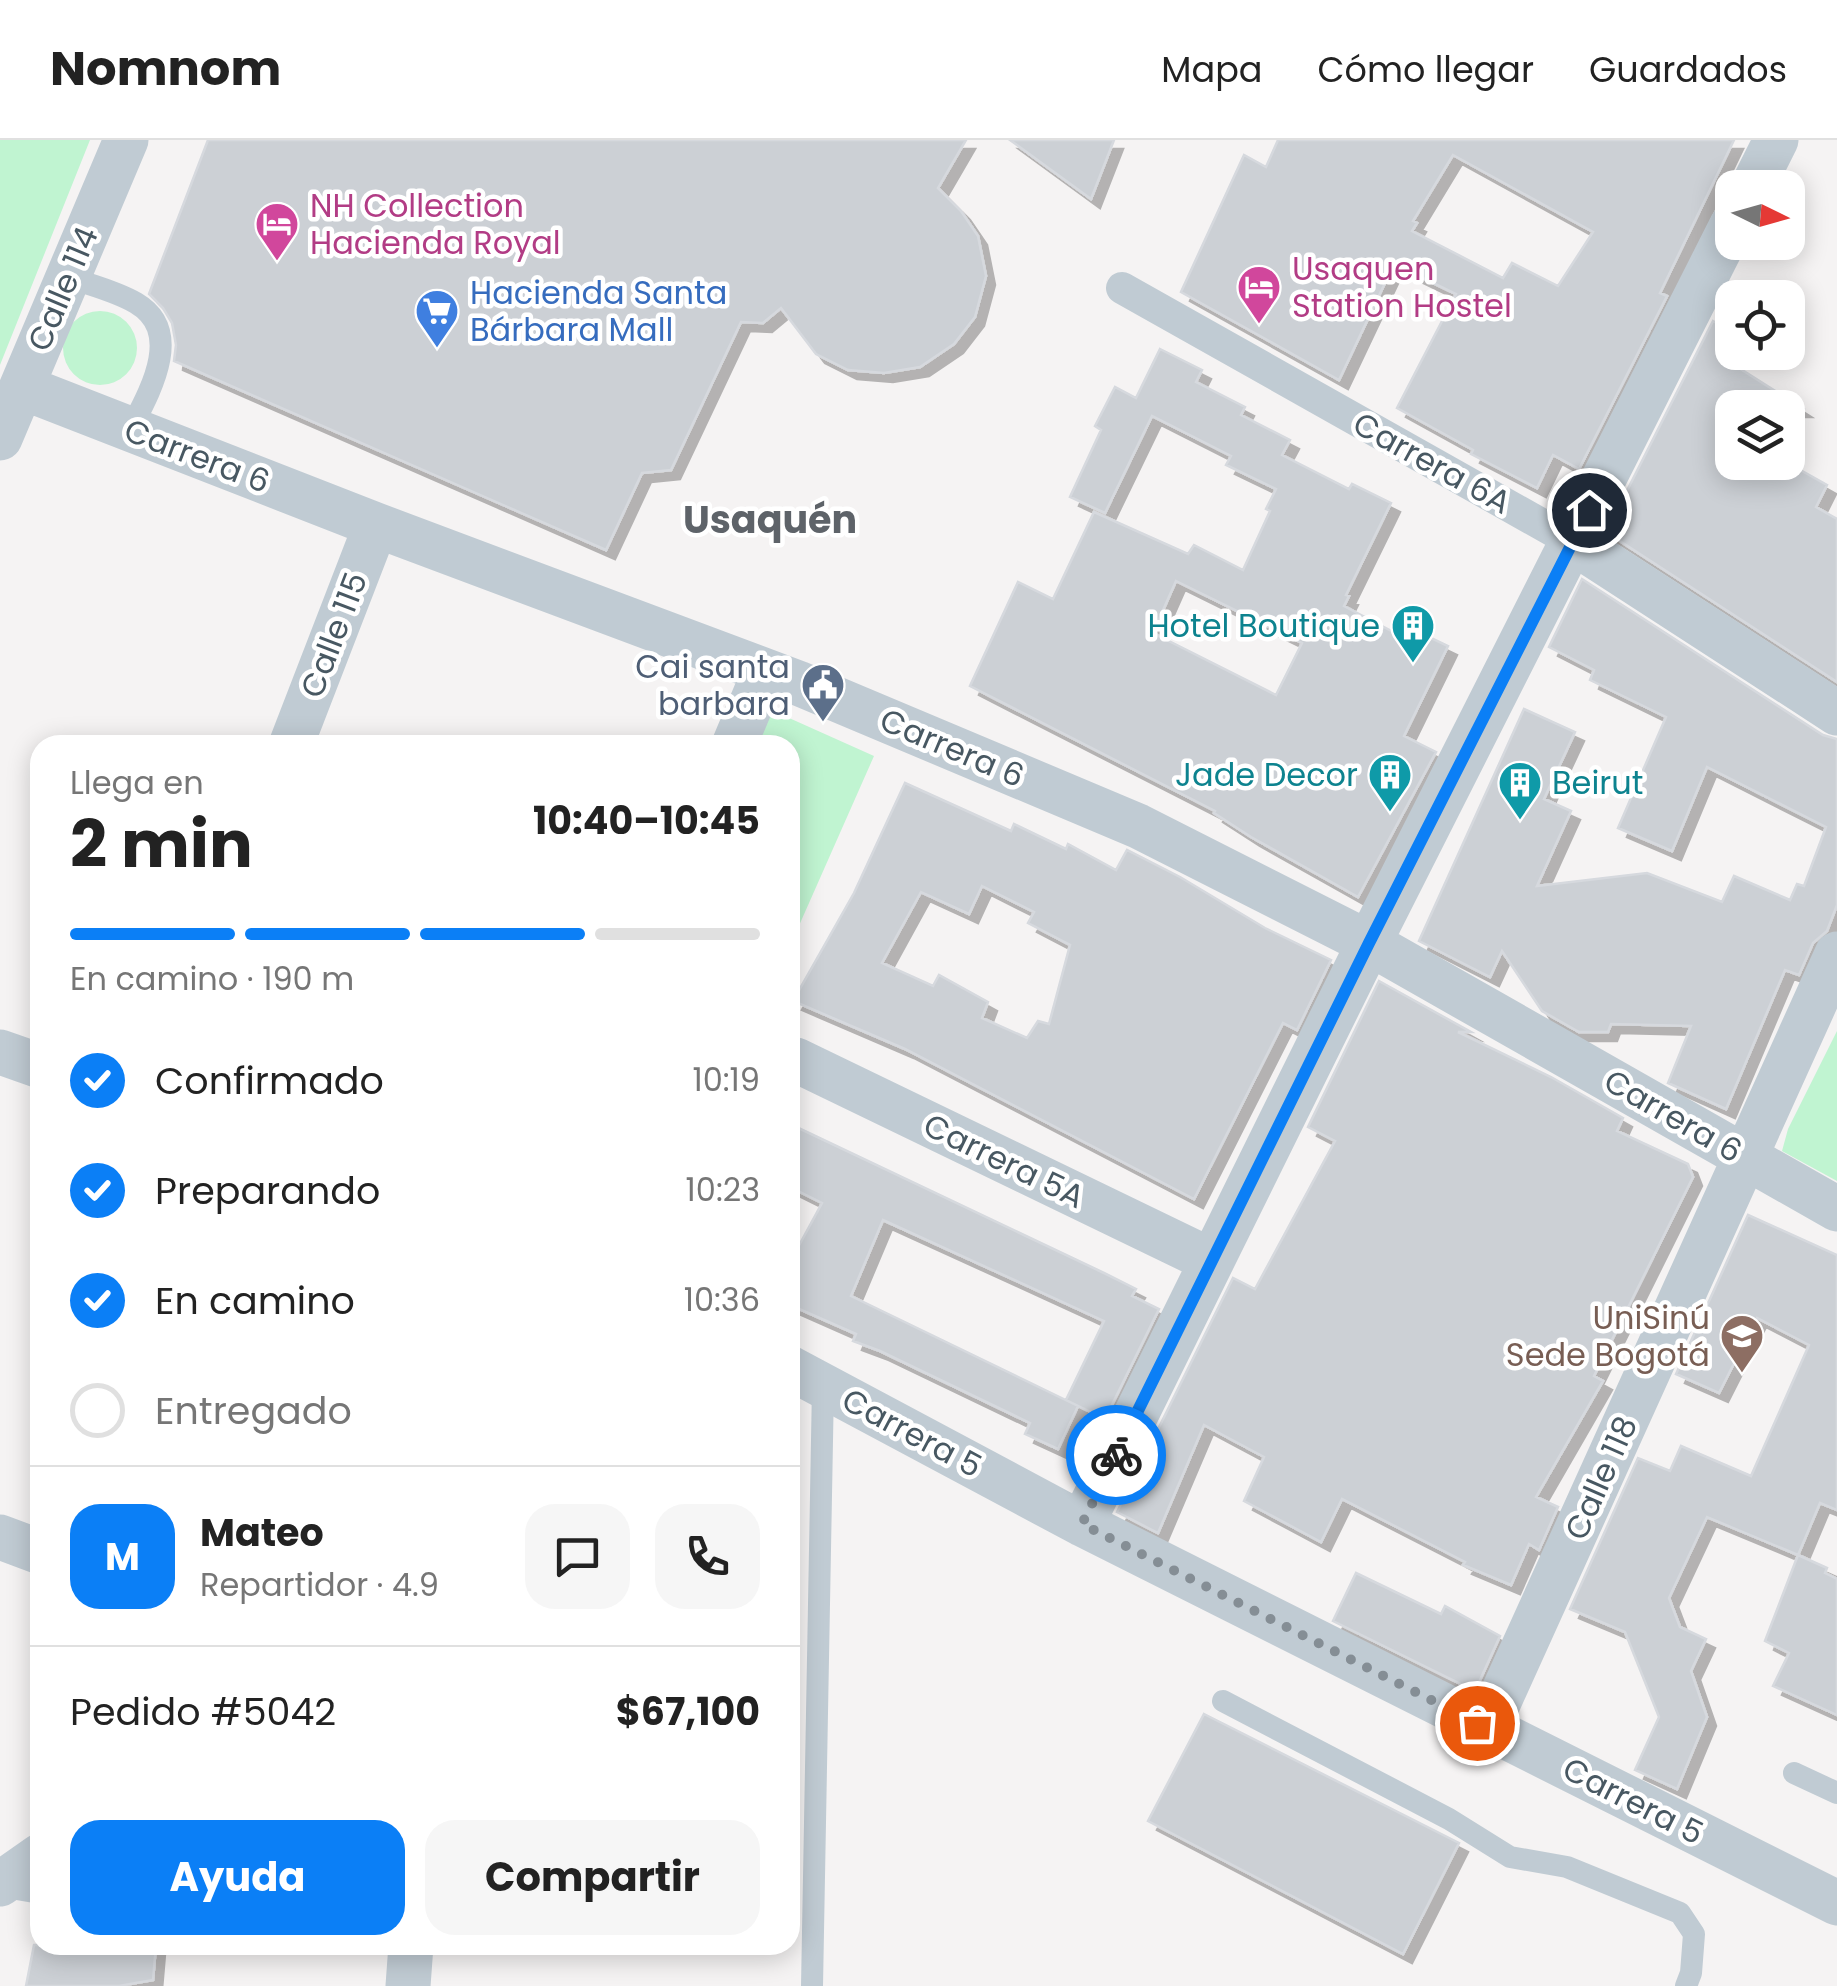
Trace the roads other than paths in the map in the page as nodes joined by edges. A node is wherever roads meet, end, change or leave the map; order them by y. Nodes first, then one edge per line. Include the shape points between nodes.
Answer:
1 (126, 140) edge
2 (1776, 140) edge
3 (1761, 170) edge
4 (1719, 260) edge
5 (68, 277) junction
6 (1122, 288) dead end
7 (22, 387) junction
8 (130, 430) junction
9 (0, 438) edge
10 (376, 525) junction
11 (1572, 542) junction
12 (765, 671) junction
13 (1837, 714) edge
14 (296, 735) edge
15 (738, 735) edge
16 (1369, 943) junction
17 (1837, 954) edge
18 (0, 1052) edge
19 (30, 1062) edge
20 (800, 1062) edge
21 (1746, 1157) junction
22 (1837, 1208) edge
23 (1212, 1262) junction
24 (806, 1377) edge
25 (1082, 1524) junction
26 (0, 1537) edge
27 (30, 1548) edge
28 (1223, 1701) dead end
29 (1488, 1728) junction
30 (1794, 1773) dead end
31 (1837, 1793) edge
32 (30, 1863) edge
33 (0, 1885) edge
34 (30, 1891) edge
35 (1837, 1903) edge
36 (410, 1955) edge
37 (408, 1986) edge
38 (812, 1986) edge
39 (1686, 1986) edge

1 - 5 street, Calle 114
2 - 3 street
4 - 11 street
5 - 7 street, Calle 114
5 - 8 lane via 136,303 156,320 161,342 155,382
6 - 11 street, Carrera 6A
7 - 8 street, Carrera 6
7 - 9 street, Calle 114
8 - 10 street, Carrera 6
10 - 12 street, Carrera 6
10 - 14 street, Calle 115
11 - 13 street, Carrera 6A
11 - 16 street
12 - 15 street
12 - 16 street, Carrera 6 via 1138,826
16 - 21 street, Carrera 6
16 - 23 street
17 - 21 street, Calle 118
18 - 19 street
20 - 23 street, Carrera 5A
21 - 22 street, Carrera 6
21 - 29 street, Calle 118
23 - 25 street
24 - 25 street, Carrera 5
24 - 38 lane
25 - 29 street, Carrera 5
26 - 27 street
28 - 39 lane via 1510,1857 1567,1867 1680,1913 1694,1934
29 - 35 street, Carrera 5
30 - 31 lane
32 - 33 street
33 - 34 lane
36 - 37 street

